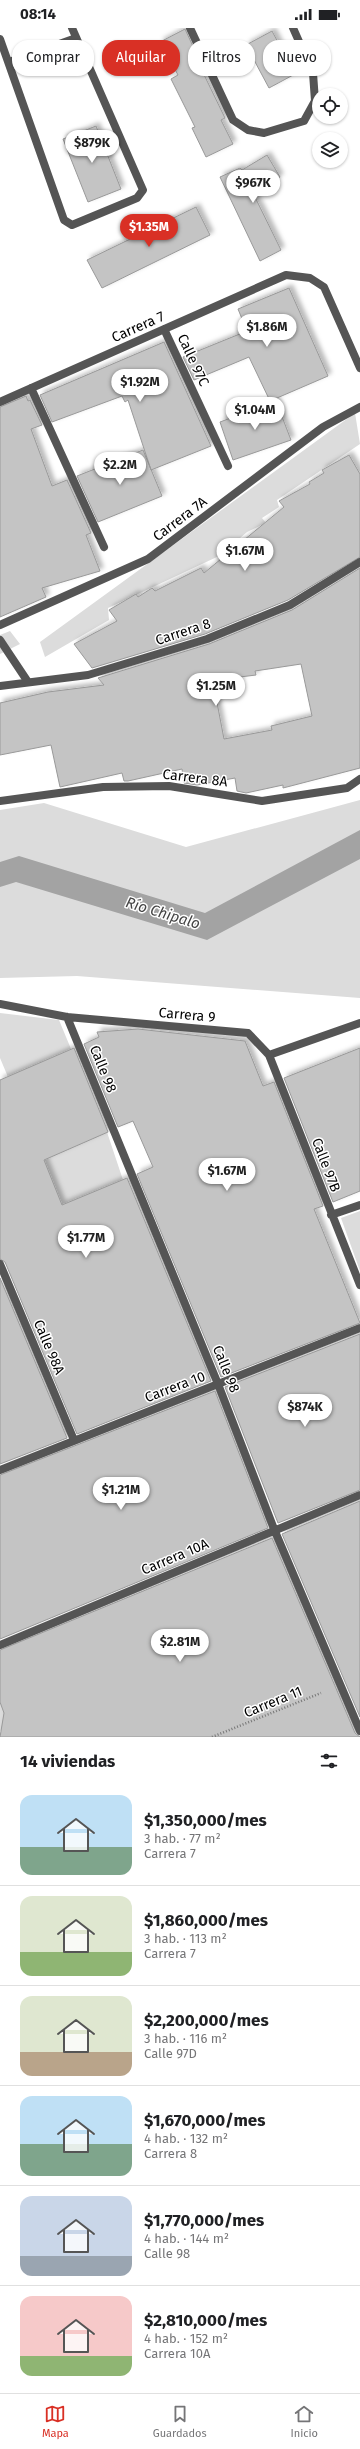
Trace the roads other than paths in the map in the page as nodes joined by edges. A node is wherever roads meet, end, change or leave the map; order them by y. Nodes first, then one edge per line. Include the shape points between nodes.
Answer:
1 (72, 28) edge
2 (190, 28) edge
3 (293, 28) edge
4 (0, 38) edge
5 (76, 38) junction
6 (9, 62) junction
7 (164, 329) junction
8 (360, 368) edge
9 (31, 388) junction
10 (0, 402) edge
11 (360, 407) edge
12 (228, 466) dead end
13 (104, 547) dead end
14 (359, 563) edge
15 (0, 626) edge
16 (0, 640) edge
17 (28, 682) junction
18 (0, 686) edge
19 (360, 779) edge
20 (0, 801) edge
21 (0, 1004) edge
22 (67, 1017) junction
23 (360, 1023) edge
24 (269, 1054) junction
25 (360, 1205) edge
26 (331, 1215) junction
27 (0, 1264) edge
28 (360, 1285) edge
29 (360, 1328) edge
30 (218, 1384) junction
31 (74, 1440) junction
32 (0, 1470) edge
33 (360, 1495) edge
34 (274, 1529) junction
35 (0, 1645) edge
36 (360, 1731) edge

1 - 5 street
2 - 3 street via 233,120 248,130 264,133 304,121 315,101 313,73
4 - 6 street
5 - 6 street
5 - 6 street via 143,190 137,198 72,225 64,220
7 - 8 street, Carrera 7 via 286,275 310,278 324,287
7 - 9 street, Carrera 7
7 - 12 street, Calle 97C
9 - 10 street, Carrera 7
9 - 13 street
11 - 15 street, Carrera 7A via 324,426 148,559
14 - 17 street, Carrera 8 via 290,605 207,639 88,675
16 - 17 street
17 - 18 street, Carrera 8
19 - 20 street, Carrera 8A via 347,788 262,801 169,786 103,787
21 - 22 street, Carrera 9
22 - 24 street, Carrera 9 via 248,1033
22 - 30 street, Calle 98
23 - 24 street
24 - 26 street, Calle 97B
25 - 26 street
26 - 28 street, Calle 97B
27 - 31 street, Calle 98A
29 - 30 street, Carrera 10
30 - 31 street, Carrera 10
30 - 34 street, Calle 98
31 - 32 street, Carrera 10
33 - 34 street, Carrera 10A
34 - 35 street, Carrera 10A
34 - 36 street, Calle 98

